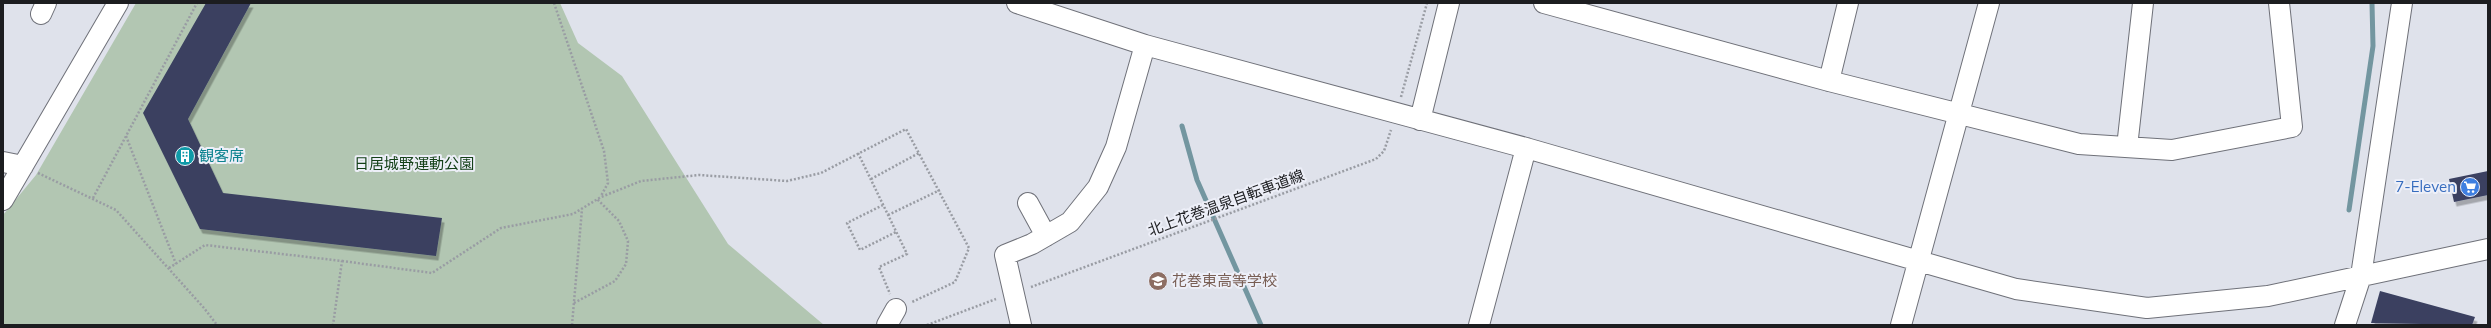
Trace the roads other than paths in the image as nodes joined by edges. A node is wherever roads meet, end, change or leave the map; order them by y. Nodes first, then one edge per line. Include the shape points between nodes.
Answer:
1 (118, 3) edge
2 (1017, 3) edge
3 (1449, 3) edge
4 (1544, 3) edge
5 (1848, 3) edge
6 (1989, 3) edge
7 (2143, 3) edge
8 (2279, 3) edge
9 (2402, 3) edge
10 (1145, 45) junction
11 (1829, 80) junction
12 (1958, 114) junction
13 (1420, 120) junction
14 (2127, 147) junction
15 (1526, 148) junction
16 (3, 162) edge
17 (23, 166) junction
18 (3, 200) edge
19 (1028, 203) dead end
20 (1046, 236) junction
21 (2488, 249) edge
22 (1918, 260) junction
23 (2361, 276) junction
24 (1020, 325) edge
25 (1479, 325) edge
26 (1901, 325) edge
27 (2344, 325) edge

1 - 17 street
2 - 10 street
3 - 13 street
4 - 11 street
5 - 11 street
6 - 12 street
7 - 14 street
8 - 14 street via 2292,127 2172,150
9 - 23 street
10 - 13 street
10 - 20 street via 1116,147 1098,187 1070,222
11 - 12 street
12 - 14 street via 2079,144
12 - 22 street
13 - 15 street
15 - 22 street
15 - 25 street
16 - 17 street
17 - 18 street
19 - 20 street
20 - 24 street via 1005,255
21 - 23 street
22 - 23 street via 2016,289 2147,308 2268,296
22 - 26 street
23 - 27 street

